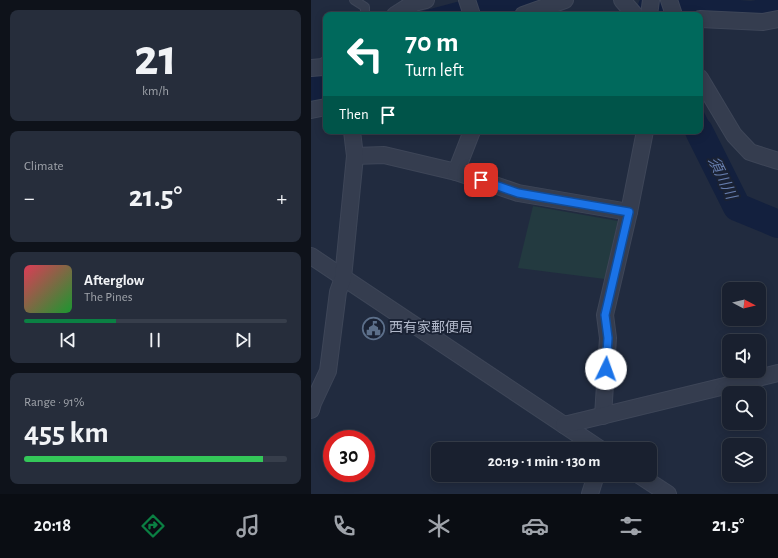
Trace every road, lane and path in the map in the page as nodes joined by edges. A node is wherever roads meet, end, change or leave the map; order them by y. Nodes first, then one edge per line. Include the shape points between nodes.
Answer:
1 (354, 0) edge
2 (426, 0) edge
3 (467, 0) edge
4 (565, 0) edge
5 (622, 0) edge
6 (651, 0) edge
7 (365, 12) edge
8 (400, 12) edge
9 (471, 12) edge
10 (531, 12) edge
11 (632, 12) edge
12 (649, 12) edge
13 (703, 19) edge
14 (778, 19) edge
15 (703, 83) edge
16 (323, 108) edge
17 (311, 110) edge
18 (352, 134) edge
19 (471, 134) edge
20 (644, 134) edge
21 (355, 156) junction
22 (778, 161) edge
23 (456, 172) junction
24 (629, 212) junction
25 (311, 256) edge
26 (343, 278) junction
27 (778, 372) edge
28 (311, 410) edge
29 (603, 416) junction
30 (564, 426) junction
31 (589, 442) edge
32 (594, 482) edge
33 (650, 482) edge
34 (591, 494) edge
35 (668, 494) edge

1 - 7 lane via 365,6
2 - 8 street via 414,3
3 - 9 street
4 - 10 street
5 - 11 street
6 - 12 street
13 - 14 street via 763,22
15 - 22 street via 735,135 750,152
16 - 17 street
18 - 21 street
19 - 23 street
20 - 24 street
21 - 23 street via 383,155
21 - 26 street
23 - 24 street via 518,193
24 - 29 street via 605,315 608,338
25 - 26 street
26 - 28 street via 338,292 327,371 319,382
26 - 30 street
27 - 29 street
29 - 30 street
30 - 31 street
32 - 34 street
33 - 35 street

